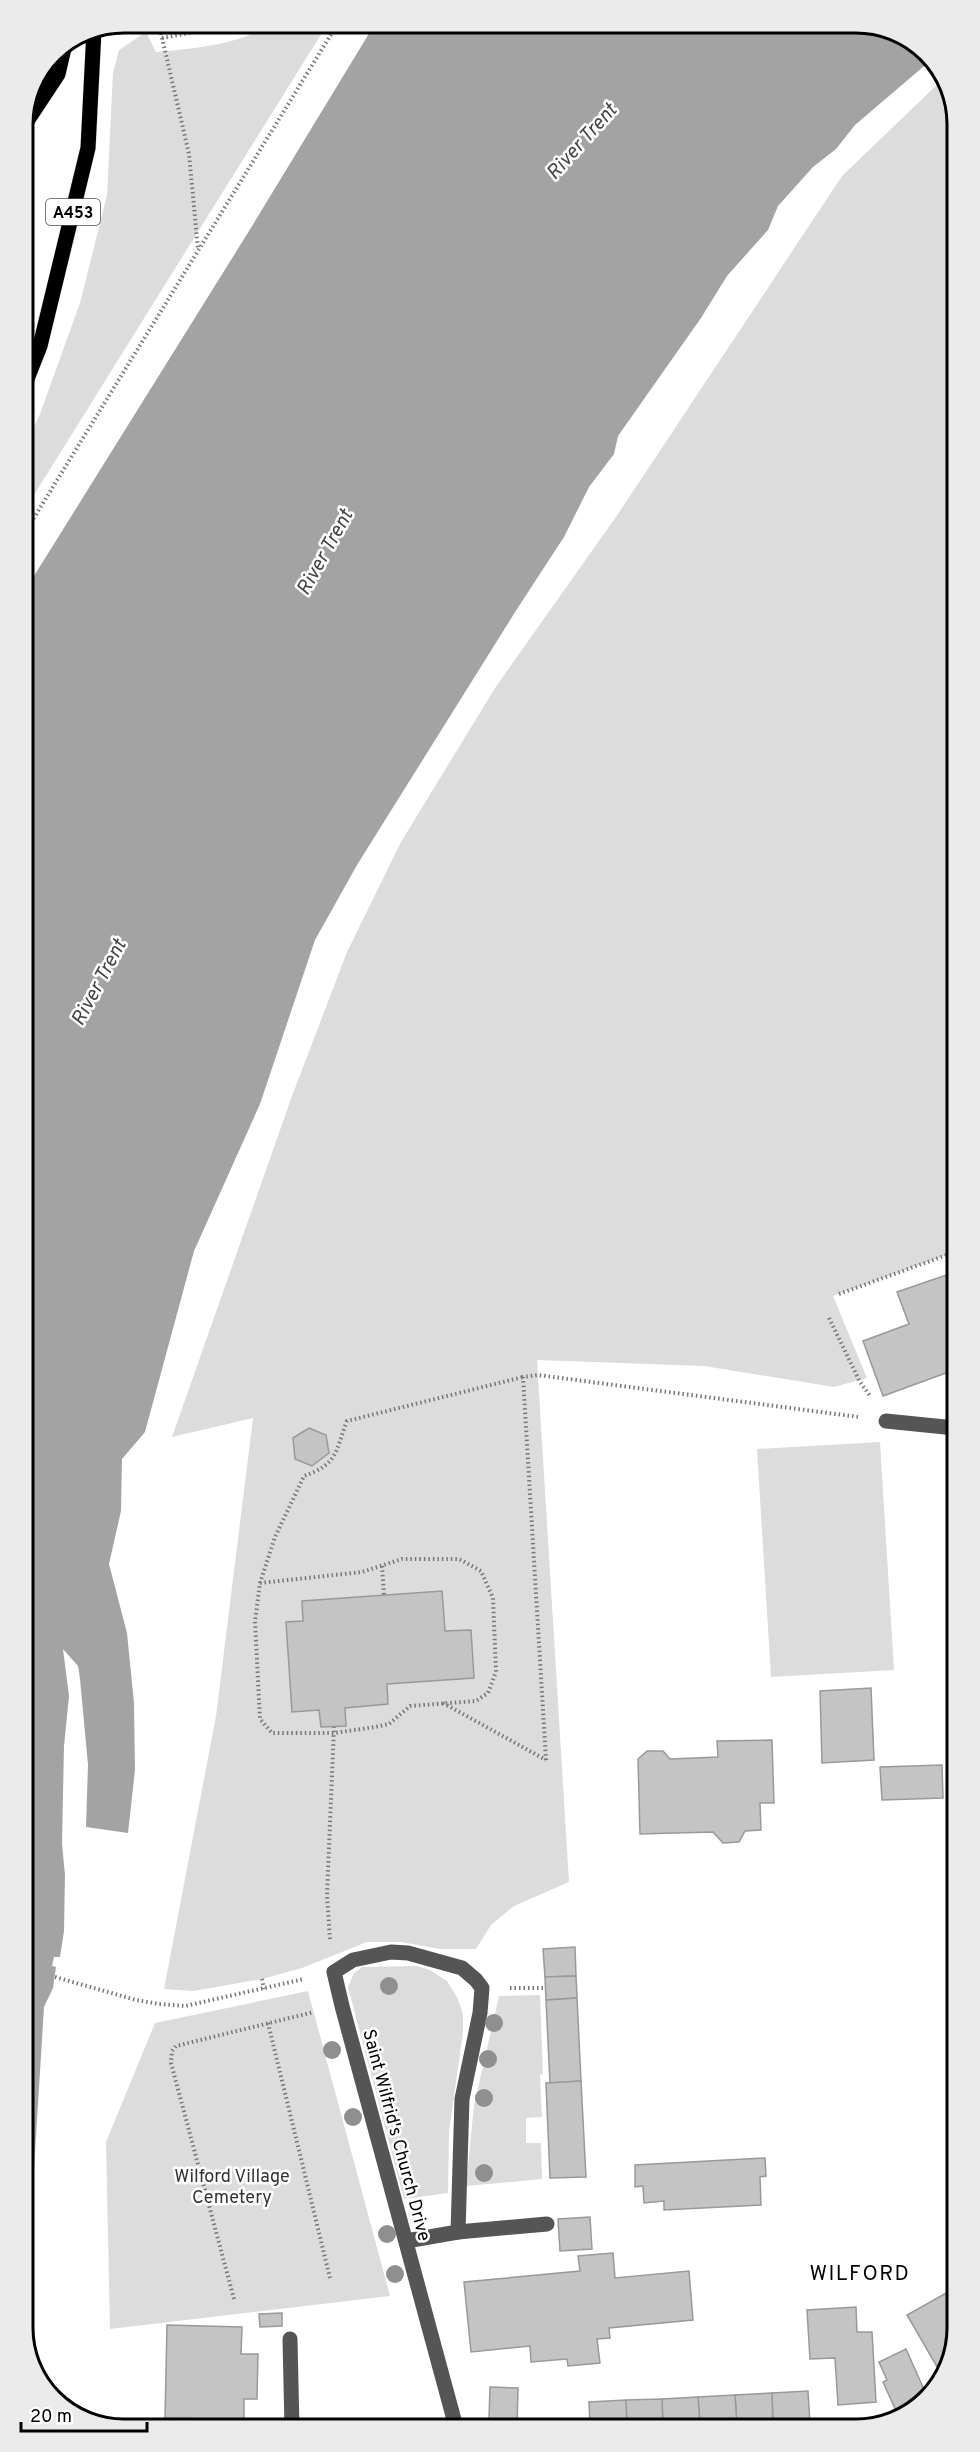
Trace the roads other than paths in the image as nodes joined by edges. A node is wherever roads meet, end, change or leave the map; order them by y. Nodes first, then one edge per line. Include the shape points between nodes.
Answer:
1 (94, 39) edge
2 (62, 59) edge
3 (34, 110) edge
4 (33, 364) edge
5 (886, 1420) road end
6 (947, 1427) edge
7 (547, 2224) dead end
8 (458, 2232) junction
9 (406, 2241) junction
10 (290, 2339) dead end
11 (292, 2419) edge
12 (454, 2419) edge

1 - 4 main road, A453 via 88,148
2 - 3 main road via 58,74
5 - 6 street
7 - 8 street
8 - 9 street
8 - 9 street, Saint Wilfrid's Church Drive via 462,2099 482,1988 462,1968 391,1952 353,1960 334,1972
9 - 12 street, Saint Wilfrid's Church Drive
10 - 11 street

